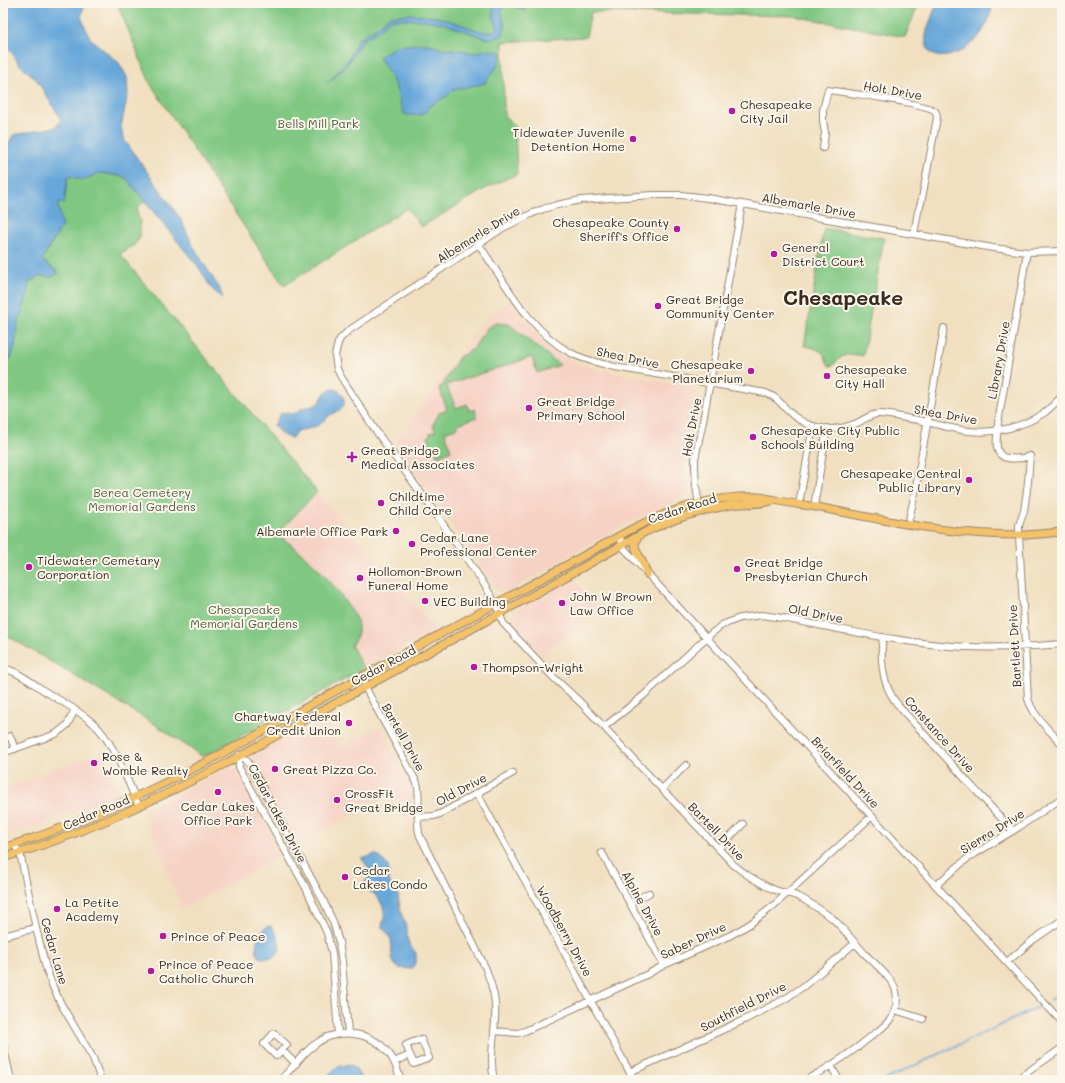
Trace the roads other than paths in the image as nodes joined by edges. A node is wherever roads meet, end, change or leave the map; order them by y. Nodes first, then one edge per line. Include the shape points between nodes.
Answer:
1 (823, 148) dead end
2 (742, 204) junction
3 (914, 234) junction
4 (479, 245) junction
5 (1062, 251) edge
6 (1027, 252) junction
7 (944, 330) dead end
8 (710, 384) junction
9 (1062, 396) edge
10 (927, 422) junction
11 (813, 426) junction
12 (827, 428) junction
13 (998, 430) junction
14 (774, 500) junction
15 (698, 504) junction
16 (798, 504) junction
17 (814, 507) junction
18 (700, 512) junction
19 (908, 524) junction
20 (1062, 532) edge
21 (620, 535) junction
22 (639, 535) junction
23 (1019, 535) junction
24 (621, 545) junction
25 (647, 574) junction
26 (496, 604) junction
27 (498, 613) junction
28 (707, 637) junction
29 (883, 637) junction
30 (1062, 644) edge
31 (1025, 646) junction
32 (3, 668) edge
33 (364, 676) junction
34 (365, 687) junction
35 (308, 706) junction
36 (75, 710) junction
37 (604, 727) junction
38 (3, 738) edge
39 (1062, 744) edge
40 (15, 749) junction
41 (3, 753) edge
42 (216, 756) junction
43 (239, 756) junction
44 (686, 765) dead end
45 (513, 774) dead end
46 (662, 789) junction
47 (477, 793) junction
48 (134, 797) junction
49 (1062, 798) edge
50 (139, 806) junction
51 (872, 816) junction
52 (418, 818) junction
53 (743, 824) dead end
54 (1013, 831) junction
55 (14, 844) junction
56 (3, 848) edge
57 (718, 849) junction
58 (602, 852) dead end
59 (20, 853) junction
60 (3, 858) edge
61 (936, 885) junction
62 (649, 892) dead end
63 (787, 893) junction
64 (630, 903) junction
65 (1062, 920) edge
66 (36, 928) junction
67 (3, 936) edge
68 (855, 943) junction
69 (1007, 962) junction
70 (664, 965) junction
71 (591, 1001) junction
72 (895, 1010) junction
73 (923, 1019) dead end
74 (1062, 1022) edge
75 (494, 1031) junction
76 (348, 1033) junction
77 (338, 1034) junction
78 (3, 1045) edge
79 (1062, 1048) edge
80 (282, 1050) dead end
81 (410, 1055) dead end
82 (394, 1062) junction
83 (296, 1064) junction
84 (830, 1066) junction
85 (630, 1072) junction
86 (11, 1080) edge
87 (101, 1080) edge
88 (280, 1080) edge
89 (401, 1080) edge
90 (494, 1080) edge
91 (634, 1080) edge
92 (806, 1080) edge
93 (839, 1080) edge
94 (1016, 1080) edge

1 - 3 street, Holt Drive via 823,110 828,90 910,103 935,111 935,128
2 - 3 street, Albemarle Drive
2 - 4 street, Albemarle Drive via 681,195 580,200 531,214 503,228
2 - 8 street, Holt Drive
3 - 6 street, Albemarle Drive
4 - 8 street, Shea Drive via 537,328 569,352 615,367
4 - 26 street, Albemarle Drive via 348,331 340,339 335,355 341,377 376,431 463,552
5 - 6 street, Albemarle Drive
6 - 13 street, Library Drive
7 - 10 street
8 - 11 street, Shea Drive via 771,395 798,419
8 - 15 street, Holt Drive via 695,459
9 - 13 street, Shea Drive via 1035,418
10 - 12 street, Shea Drive via 877,414 848,426
10 - 13 street, Shea Drive via 969,431
10 - 19 street
11 - 12 street, Shea Drive
11 - 16 street
12 - 17 street
13 - 23 street, Library Drive via 997,448 1001,457 1016,459 1030,456
14 - 15 main road, Cedar Road via 759,497 738,498
14 - 16 main road, Cedar Road
14 - 18 main road, Cedar Road via 767,503 730,505
15 - 18 street, Holt Drive
15 - 21 main road, Cedar Road via 655,517
16 - 17 main road, Cedar Road
17 - 19 main road, Cedar Road
18 - 22 main road, Cedar Road
19 - 23 main road, Cedar Road via 974,534
20 - 23 main road, Cedar Road
21 - 24 street
21 - 26 main road, Cedar Road
22 - 24 main road, Cedar Road
22 - 25 main road via 635,547
23 - 31 street, Bartlett Drive
24 - 25 street, Briarfield Drive
24 - 27 main road, Cedar Road
25 - 28 street, Briarfield Drive
26 - 27 street, Albemarle Drive
26 - 33 main road, Cedar Road
27 - 34 main road, Cedar Road
27 - 37 street, Bartell Drive via 510,631
28 - 29 street, Old Drive via 729,622 762,615
28 - 37 street, Old Drive via 644,696
28 - 51 street, Briarfield Drive
29 - 31 street, Old Drive via 965,647
29 - 54 street, Constance Drive via 883,671 893,699
30 - 31 street, Old Drive
31 - 39 street, Bartlett Drive via 1030,707
32 - 36 street
33 - 34 street, Bartell Drive
33 - 35 main road, Cedar Road
34 - 43 main road, Cedar Road
34 - 52 street, Bartell Drive via 417,783
35 - 42 main road, Cedar Road
35 - 43 main road via 289,722 244,746
36 - 40 street via 67,725 56,734
36 - 48 street via 94,724 103,735 114,752
37 - 46 street, Bartell Drive
38 - 40 street via 10,736
40 - 41 street
42 - 43 main road
42 - 48 main road, Cedar Road
43 - 50 main road, Cedar Road
43 - 76 street, Cedar Lakes Drive via 248,761 333,922 342,962
43 - 77 street, Cedar Lakes Drive via 239,767 305,886 327,933 332,953
44 - 46 street
45 - 47 street, Old Drive
46 - 57 street, Bartell Drive
47 - 52 street, Old Drive via 440,814
47 - 71 street, Woodberry Drive
48 - 50 street
48 - 55 main road, Cedar Road via 74,823
49 - 54 street, Sierra Drive
50 - 59 main road, Cedar Road via 80,832
51 - 61 street, Briarfield Drive
51 - 63 street, Saber Drive
52 - 75 street, Bartell Drive via 420,836 489,978 496,1007
53 - 57 street
54 - 61 street, Sierra Drive via 968,858
55 - 56 main road, Cedar Road
55 - 59 street, Cedar Lane
57 - 63 street, Bartell Drive via 752,878
58 - 64 street, Alpine Drive
59 - 60 main road, Cedar Road
59 - 66 street, Cedar Lane
61 - 69 street, Briarfield Drive
62 - 64 street
63 - 68 street, Bartell Drive via 819,909
63 - 70 street, Saber Drive via 762,916 744,928
64 - 70 street, Alpine Drive
65 - 69 street
66 - 67 street
66 - 87 street, Cedar Lane via 53,987 94,1058
68 - 72 street, Bartell Drive via 895,988
68 - 85 street, Southfield Drive via 804,986 785,998 746,1019
69 - 74 street, Briarfield Drive
70 - 71 street, Saber Drive
71 - 75 street, Saber Drive via 522,1032
71 - 85 street, Woodberry Drive
72 - 73 street
72 - 84 street via 892,1018 884,1026
75 - 90 street, Bartell Drive
76 - 77 street
76 - 82 street via 374,1041 384,1048
77 - 83 street via 314,1045
78 - 86 street
79 - 94 street
80 - 83 street
81 - 82 street
82 - 89 street
83 - 88 street
84 - 92 street
84 - 93 street
85 - 91 street, Woodberry Drive

